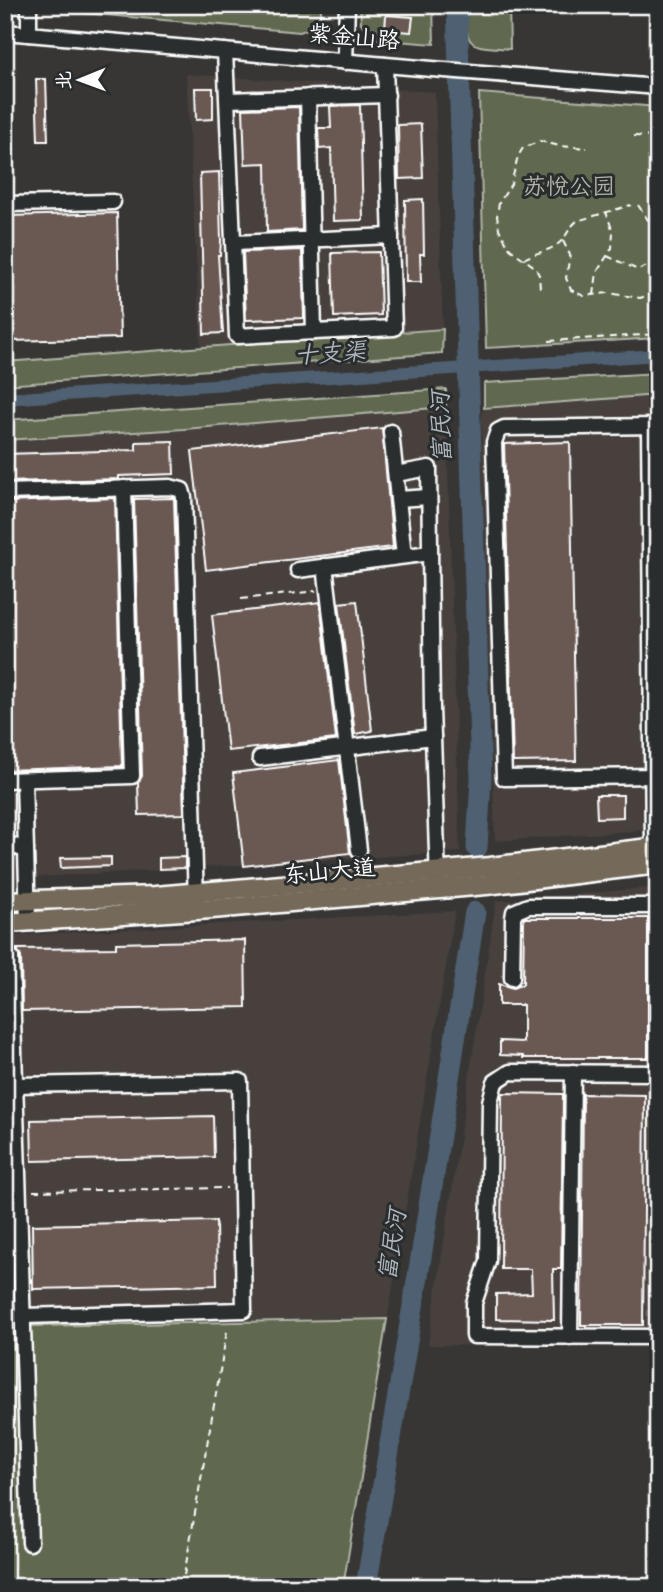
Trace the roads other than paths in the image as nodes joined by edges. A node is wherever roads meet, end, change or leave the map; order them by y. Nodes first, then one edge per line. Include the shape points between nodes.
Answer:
1 (21, 5) edge
2 (29, 5) edge
3 (339, 5) edge
4 (347, 5) edge
5 (5, 32) edge
6 (25, 34) junction
7 (225, 51) junction
8 (341, 62) junction
9 (386, 65) junction
10 (658, 87) edge
11 (387, 95) junction
12 (308, 97) junction
13 (228, 100) junction
14 (113, 202) dead end
15 (5, 204) edge
16 (391, 236) junction
17 (312, 240) junction
18 (234, 243) junction
19 (314, 332) junction
20 (654, 427) edge
21 (391, 432) dead end
22 (396, 474) junction
23 (124, 488) junction
24 (5, 492) edge
25 (429, 497) junction
26 (398, 499) junction
27 (430, 553) junction
28 (404, 556) junction
29 (326, 566) junction
30 (298, 570) dead end
31 (433, 737) junction
32 (347, 747) junction
33 (260, 758) dead end
34 (655, 776) edge
35 (5, 780) edge
36 (24, 780) junction
37 (5, 842) edge
38 (26, 850) junction
39 (359, 850) dead end
40 (656, 853) edge
41 (438, 881) junction
42 (5, 901) edge
43 (27, 901) junction
44 (196, 901) junction
45 (658, 906) edge
46 (28, 921) junction
47 (5, 923) edge
48 (11, 957) dead end
49 (512, 978) dead end
50 (10, 1062) edge
51 (573, 1072) junction
52 (658, 1073) edge
53 (15, 1085) junction
54 (23, 1316) junction
55 (570, 1336) junction
56 (658, 1337) edge
57 (30, 1543) dead end

1 - 6 street
2 - 6 street
3 - 8 street
4 - 8 street
5 - 6 street, 紫金山路
6 - 7 street, 紫金山路
7 - 8 street, 紫金山路
7 - 13 street
8 - 9 street, 紫金山路
9 - 10 street, 紫金山路
9 - 11 street
11 - 12 street
11 - 16 street
12 - 13 street
12 - 17 street
13 - 18 street
14 - 15 street
16 - 17 street
16 - 19 street via 394,328
17 - 18 street
17 - 19 street
18 - 19 street via 237,336
20 - 34 street
20 - 34 street via 504,428 494,442 504,778
21 - 22 street
22 - 25 street via 429,468
22 - 26 street
23 - 24 street
23 - 36 street via 132,776
23 - 44 street via 170,487 182,490 184,497
25 - 26 street
25 - 27 street
26 - 28 street
27 - 28 street
27 - 31 street
28 - 29 street
29 - 30 street
29 - 32 street
31 - 32 street
31 - 41 street
32 - 33 street
32 - 39 street
34 - 40 street
35 - 36 street
36 - 38 street
37 - 38 street
38 - 43 street
40 - 41 main road, 东山大道
41 - 44 main road, 东山大道
42 - 43 main road, 东山大道
43 - 44 main road, 东山大道
43 - 46 street
44 - 46 main road, 东山大道
45 - 49 street via 520,908 513,918
46 - 47 main road, 东山大道
48 - 50 street
50 - 53 street
51 - 52 street
51 - 55 street
51 - 55 street via 510,1072 495,1082 490,1102 488,1261 474,1303 474,1336
53 - 54 street
53 - 54 street via 240,1081 244,1310
54 - 57 street
55 - 56 street

